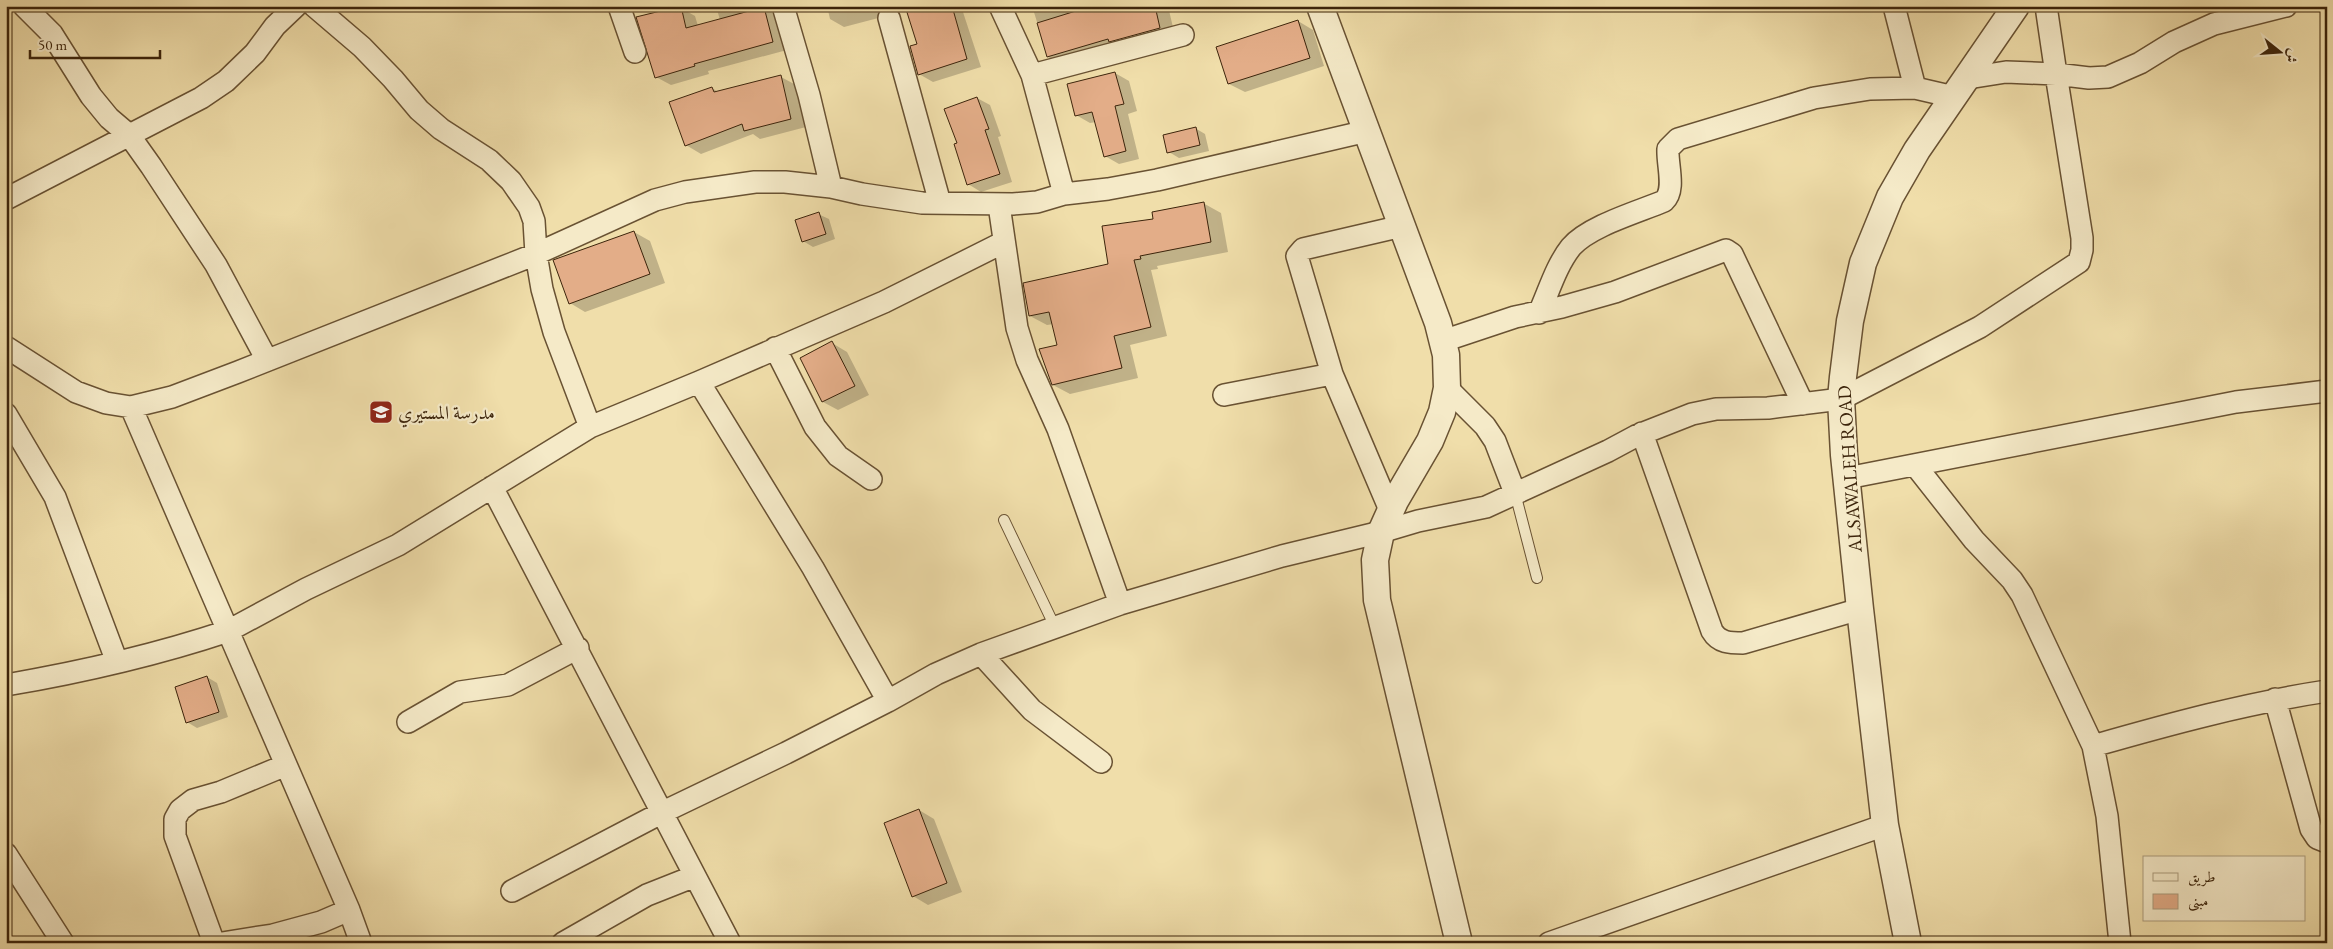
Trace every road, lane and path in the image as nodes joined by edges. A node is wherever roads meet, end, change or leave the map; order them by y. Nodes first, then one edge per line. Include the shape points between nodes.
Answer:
1 (24, 6) edge
2 (296, 6) edge
3 (314, 6) edge
4 (619, 6) edge
5 (783, 6) edge
6 (1000, 6) edge
7 (1320, 6) edge
8 (1894, 6) edge
9 (2016, 6) edge
10 (2046, 6) edge
11 (2286, 6) edge
12 (889, 18) dead end
13 (1183, 35) dead end
14 (635, 52) dead end
15 (2056, 74) junction
16 (1032, 75) junction
17 (1915, 88) junction
18 (1961, 88) junction
19 (1367, 131) junction
20 (129, 135) junction
21 (831, 187) junction
22 (1064, 194) junction
23 (6, 199) edge
24 (940, 203) junction
25 (999, 205) junction
26 (1402, 226) junction
27 (1004, 242) junction
28 (536, 254) junction
29 (1539, 313) junction
30 (1443, 341) junction
31 (775, 348) junction
32 (9, 355) edge
33 (267, 360) junction
34 (1332, 374) junction
35 (699, 382) junction
36 (1447, 388) junction
37 (2327, 391) edge
38 (1224, 395) dead end
39 (1841, 399) junction
40 (1803, 404) junction
41 (131, 408) junction
42 (6, 414) edge
43 (590, 427) junction
44 (1642, 434) junction
45 (1915, 465) junction
46 (1847, 478) junction
47 (871, 479) dead end
48 (492, 487) junction
49 (1515, 493) junction
50 (1004, 520) dead end
51 (1386, 521) junction
52 (1537, 578) dead end
53 (1120, 604) junction
54 (1860, 609) junction
55 (1055, 627) junction
56 (228, 631) junction
57 (578, 648) junction
58 (981, 654) junction
59 (117, 662) junction
60 (6, 685) edge
61 (2327, 691) edge
62 (2275, 699) junction
63 (888, 701) junction
64 (408, 722) dead end
65 (2093, 746) junction
66 (1101, 762) dead end
67 (286, 766) junction
68 (661, 813) junction
69 (1885, 824) junction
70 (2327, 842) edge
71 (6, 854) edge
72 (695, 876) junction
73 (512, 891) dead end
74 (350, 910) junction
75 (63, 943) edge
76 (214, 943) edge
77 (222, 943) edge
78 (361, 943) edge
79 (563, 943) edge
80 (730, 943) edge
81 (1459, 943) edge
82 (1549, 943) edge
83 (1908, 943) edge
84 (2120, 943) edge

1 - 20 street via 52,34 90,96
2 - 20 street via 226,81 201,98
3 - 28 street via 362,47 433,123 489,160 511,181 529,207 534,221
4 - 14 street
5 - 21 street
6 - 16 street
7 - 19 street
8 - 17 street
9 - 18 street, ALSAWALEH ROAD
10 - 15 street
11 - 15 street via 2214,24 2108,77
12 - 24 street
13 - 16 street
15 - 18 street via 2006,72
15 - 39 street via 2082,238 2079,262 1980,327
16 - 22 street
17 - 18 street
17 - 29 street via 1870,89 1814,98 1678,139 1668,149 1669,197 1593,231 1572,246
18 - 39 street, ALSAWALEH ROAD via 1917,150 1874,232 1863,262 1850,321
19 - 22 street via 1157,180
19 - 26 street
20 - 23 street
20 - 33 street via 216,265
21 - 24 street
21 - 28 street via 754,182 685,192 656,200
22 - 25 street via 1037,202
24 - 25 street
25 - 27 street
26 - 30 street
26 - 34 street via 1302,249 1297,256
27 - 31 street via 884,302
27 - 53 street via 1017,328 1027,360 1058,429
28 - 33 street
28 - 43 street via 554,332
29 - 30 street via 1515,317
29 - 40 street via 1615,292 1729,250
30 - 36 street
31 - 35 street
31 - 47 street via 815,427 838,456
32 - 41 street via 76,392
33 - 41 street via 172,397
34 - 38 street
34 - 51 street
35 - 43 street
35 - 63 street via 813,568
36 - 49 street via 1485,426 1495,441
36 - 51 street via 1442,412 1430,441
37 - 45 street via 2236,402
39 - 40 street
39 - 46 street, ALSAWALEH ROAD
40 - 44 street via 1743,410 1716,409 1692,414
41 - 56 street
42 - 59 street via 55,497
43 - 48 street
44 - 49 street
44 - 54 street via 1716,638 1743,644
45 - 46 street
45 - 65 street via 2022,595
46 - 54 street, ALSAWALEH ROAD
48 - 56 street via 398,545
48 - 57 street
49 - 51 street via 1486,507 1418,521
49 - 52 lane
50 - 55 lane
51 - 53 street
51 - 81 street via 1376,560 1377,600
53 - 55 street
54 - 69 street, ALSAWALEH ROAD
55 - 58 street
56 - 59 street via 184,646
56 - 67 street
57 - 64 street via 508,685 460,692
57 - 68 street
58 - 63 street
58 - 66 street via 1032,710
59 - 60 street via 63,676
61 - 62 street
62 - 65 street
62 - 70 street via 2311,829 2317,838
63 - 68 street
65 - 84 street via 2107,816
67 - 74 street
67 - 76 street via 193,800 180,810 175,819 175,836
68 - 72 street
68 - 73 street
69 - 82 street
69 - 83 street, ALSAWALEH ROAD
71 - 75 street
72 - 79 street via 648,895
72 - 80 street
74 - 77 street via 273,936
74 - 78 street

